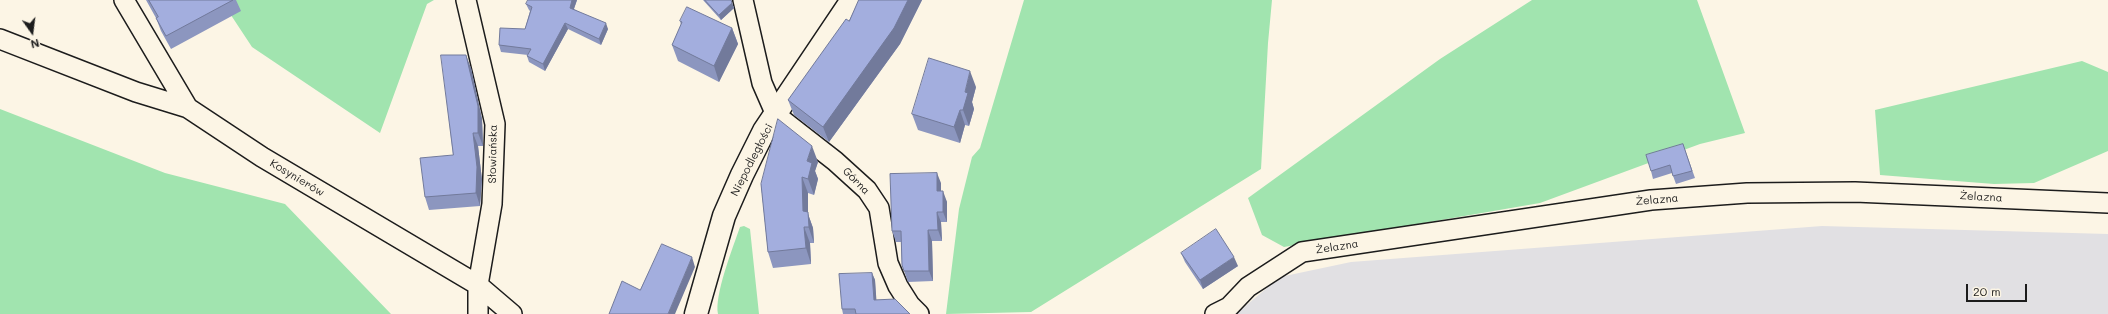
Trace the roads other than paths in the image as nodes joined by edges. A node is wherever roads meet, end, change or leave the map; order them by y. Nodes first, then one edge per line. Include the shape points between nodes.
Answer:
1 (124, 0) edge
2 (466, 0) edge
3 (743, 0) edge
4 (852, 0) edge
5 (0, 39) edge
6 (188, 108) junction
7 (776, 115) junction
8 (2108, 203) edge
9 (478, 285) junction
10 (1226, 312) edge
11 (478, 314) edge
12 (512, 314) edge
13 (696, 314) edge
14 (919, 314) edge

1 - 6 street, Kosynierów
2 - 9 street, Słowiańska via 495,124 492,204
3 - 7 street via 762,83
4 - 7 main road, Niepodległości
5 - 6 street via 136,92
6 - 9 street, Kosynierów via 262,157
7 - 13 main road, Niepodległości via 761,138 724,216
7 - 14 street, Górna via 835,161 866,190 879,208 888,263 898,286
8 - 10 street, Żelazna via 1855,192 1747,194 1651,200 1302,252 1248,287
9 - 11 street, Słowiańska
9 - 12 street, Kosynierów

